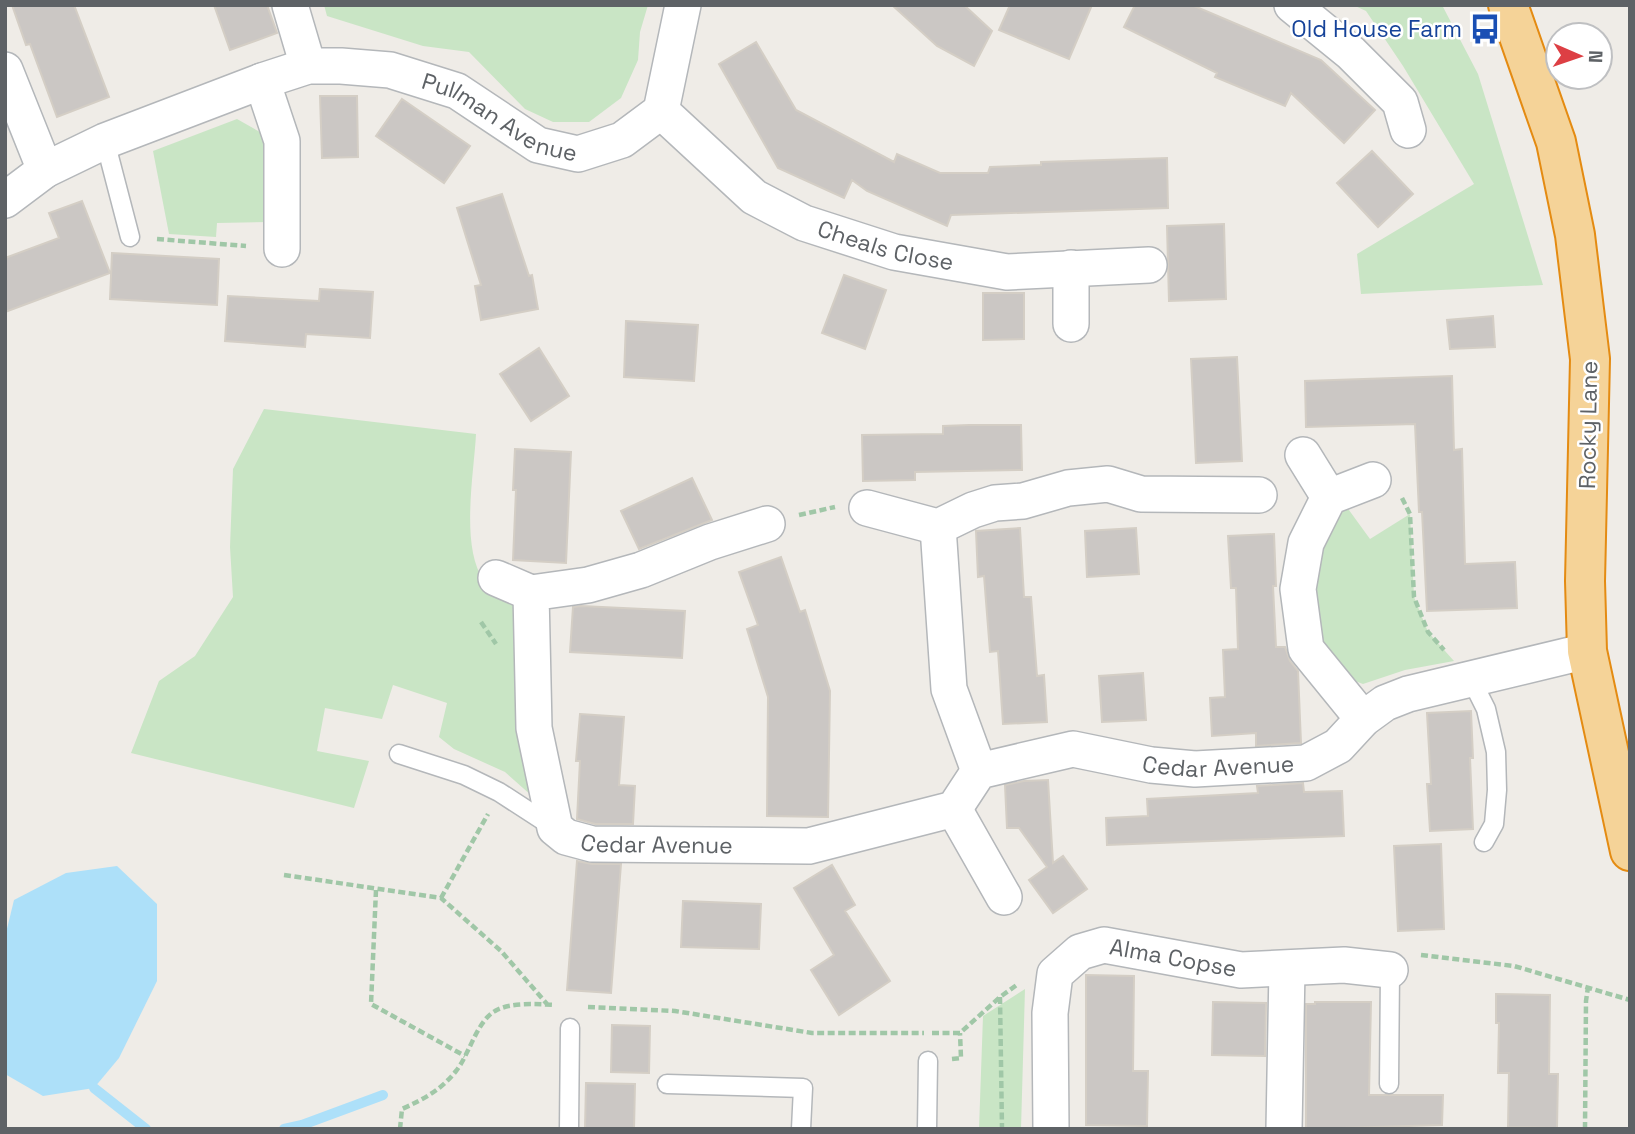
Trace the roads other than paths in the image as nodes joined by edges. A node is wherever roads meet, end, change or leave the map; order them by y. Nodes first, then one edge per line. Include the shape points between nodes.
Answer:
1 (289, 5) edge
2 (683, 5) edge
3 (1292, 5) edge
4 (1508, 5) edge
5 (308, 66) junction
6 (5, 70) edge
7 (262, 80) junction
8 (1406, 109) dead end
9 (661, 111) junction
10 (105, 141) junction
11 (45, 170) junction
12 (5, 200) edge
13 (130, 237) road end
14 (282, 249) road end
15 (1149, 265) dead end
16 (1072, 268) junction
17 (1071, 324) dead end
18 (1303, 455) dead end
19 (1385, 485) road end
20 (1259, 495) dead end
21 (1329, 498) junction
22 (867, 508) road end
23 (768, 524) road end
24 (938, 527) junction
25 (496, 578) dead end
26 (531, 593) junction
27 (1587, 651) junction
28 (1471, 679) junction
29 (1363, 719) junction
30 (399, 754) dead end
31 (979, 771) junction
32 (954, 810) junction
33 (555, 828) junction
34 (1484, 842) dead end
35 (1630, 850) edge
36 (1004, 897) dead end
37 (1403, 962) joint
38 (1287, 969) junction
39 (570, 1028) dead end
40 (928, 1061) dead end
41 (667, 1084) dead end
42 (1389, 1084) dead end
43 (569, 1129) edge
44 (801, 1129) edge
45 (927, 1129) edge
46 (1051, 1129) edge
47 (1284, 1129) edge

1 - 5 street
2 - 9 street
3 - 8 street via 1351,53
4 - 27 highway, Rocky Lane via 1556,142 1575,235 1587,332
5 - 7 street, Pullman Avenue
5 - 9 street, Pullman Avenue via 390,70 457,91 538,145 578,154 622,140
6 - 11 street
7 - 10 street, Pullman Avenue
7 - 14 street via 282,141
9 - 16 street, Cheals Close via 754,197 804,223 894,252 1007,272
10 - 11 street, Pullman Avenue
10 - 13 lane
11 - 12 street, Pullman Avenue
15 - 16 street, Cheals Close
16 - 17 street
18 - 21 street
19 - 21 street
20 - 24 street via 1141,494 1108,484 984,506
21 - 29 street via 1306,542 1298,589 1306,649
22 - 24 street
23 - 26 street via 641,570 588,585
24 - 31 street via 949,689
25 - 26 street
26 - 33 street, Cedar Avenue via 534,728
27 - 28 street, Cedar Avenue
27 - 35 highway, Rocky Lane
28 - 29 street, Cedar Avenue via 1408,694
28 - 34 lane via 1486,709 1496,752 1494,824
29 - 31 street, Cedar Avenue via 1338,746 1306,763 1195,769 1073,749
30 - 33 lane via 464,775
31 - 32 street
32 - 33 street, Cedar Avenue via 809,846 592,844 566,837
32 - 36 street
37 - 38 street, Alma Copse
37 - 42 lane
38 - 46 street, Alma Copse via 1241,970 1104,945 1080,952 1055,974 1050,1013
38 - 47 street
39 - 43 lane
40 - 45 lane
41 - 44 lane via 803,1088

